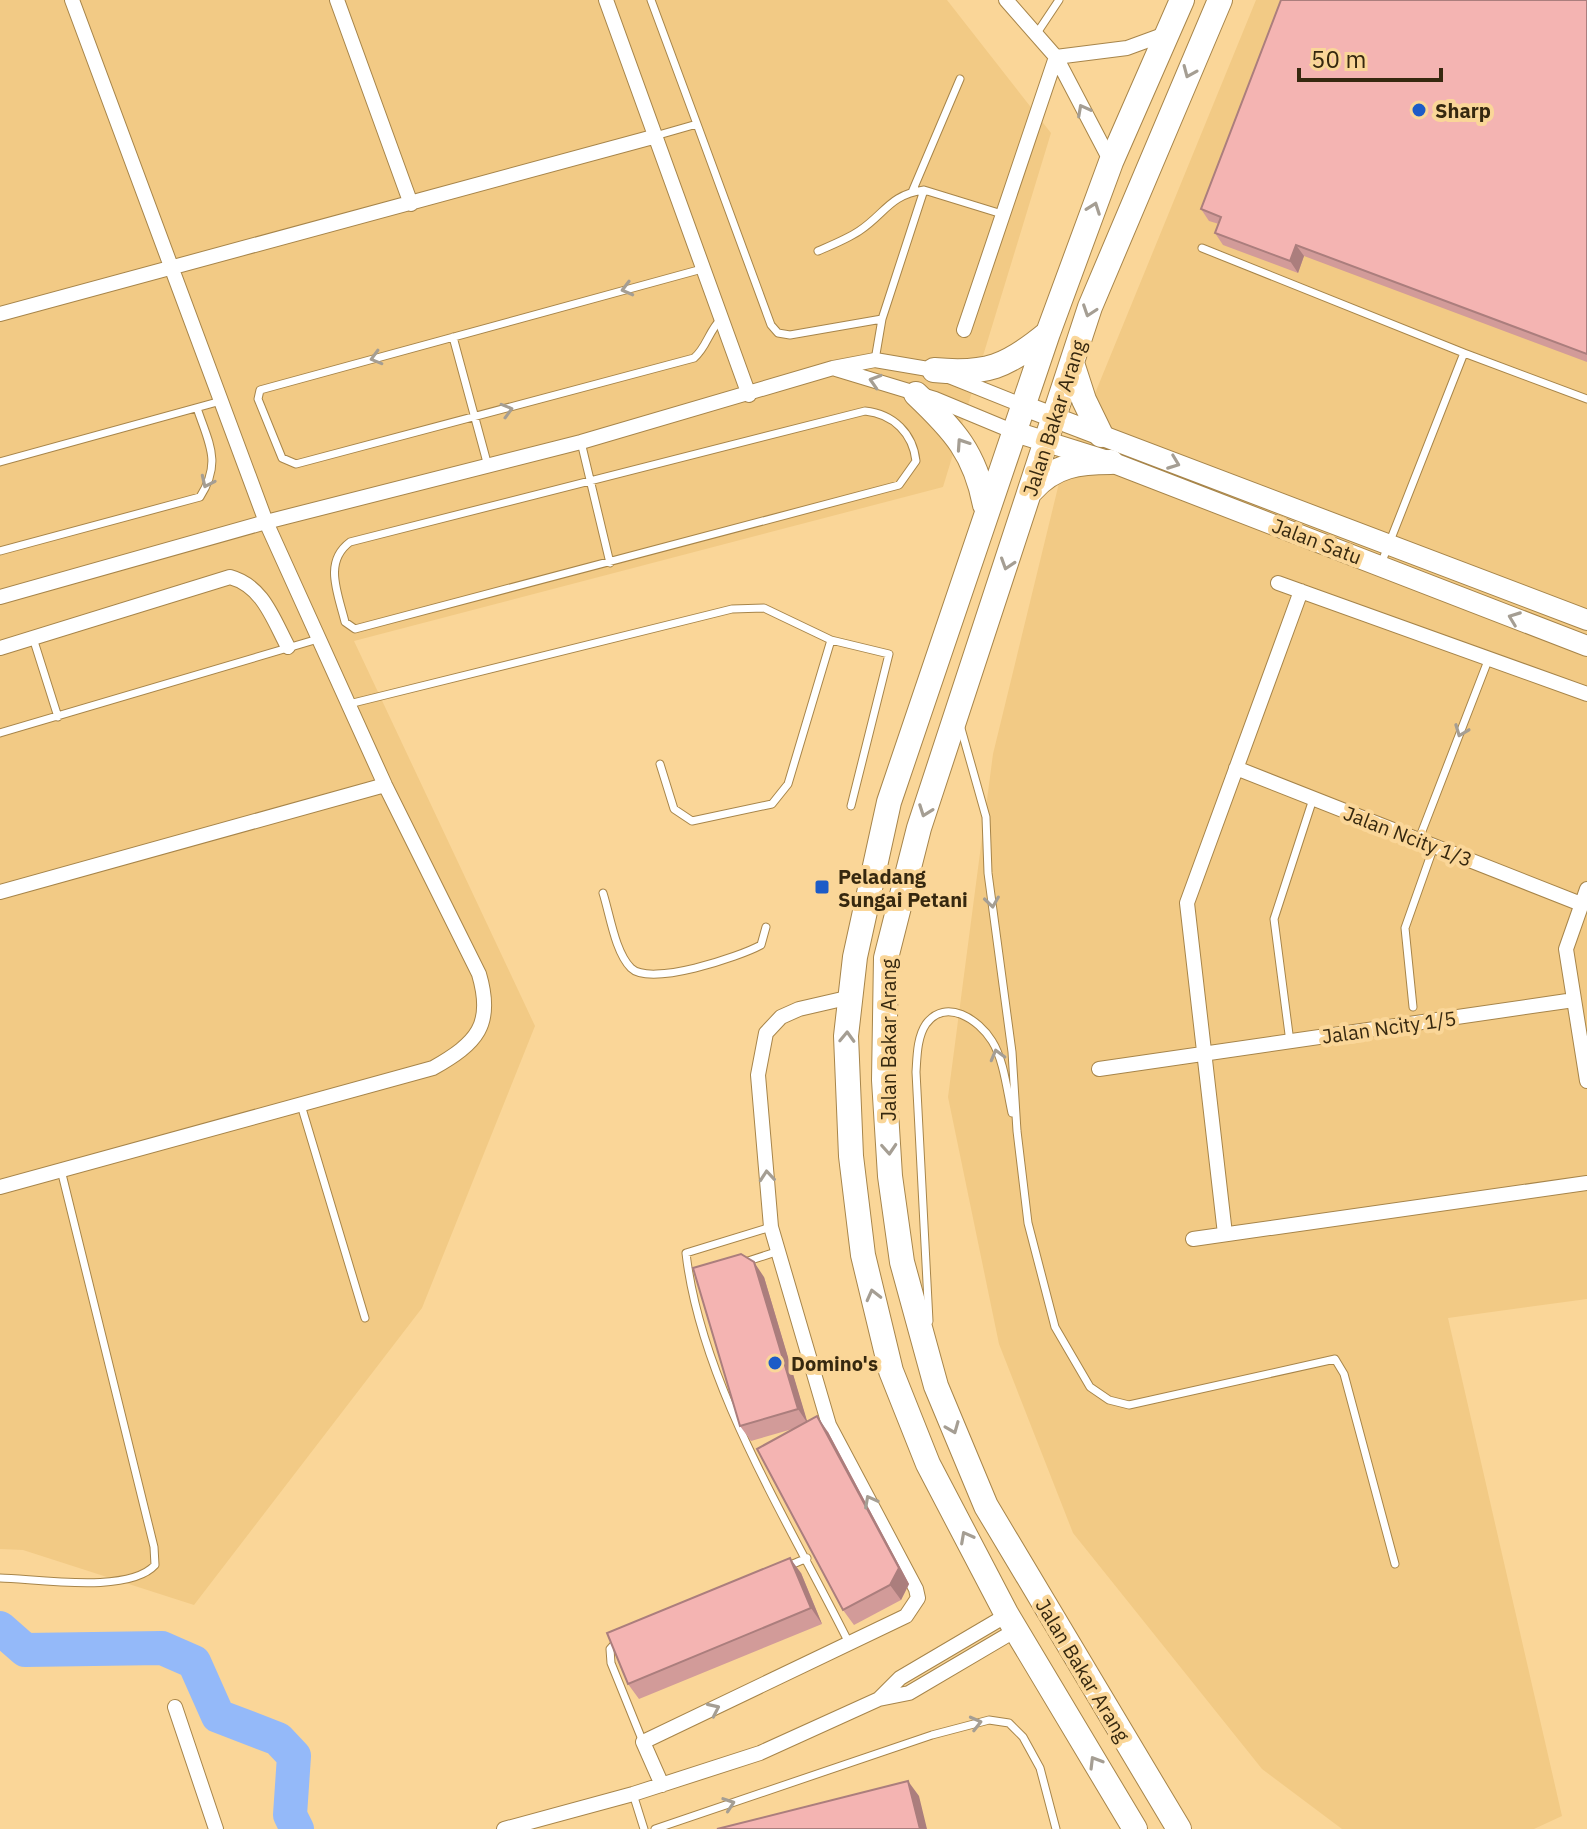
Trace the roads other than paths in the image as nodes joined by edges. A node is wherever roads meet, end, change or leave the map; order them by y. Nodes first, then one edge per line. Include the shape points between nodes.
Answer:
1 (72, 0) edge
2 (337, 0) edge
3 (606, 0) edge
4 (651, 0) edge
5 (1006, 0) edge
6 (1182, 0) edge
7 (1220, 0) edge
8 (1057, 1) edge
9 (1169, 32) junction
10 (1037, 33) junction
11 (1056, 57) junction
12 (960, 79) dead end
13 (697, 124) junction
14 (653, 137) junction
15 (1111, 162) junction
16 (924, 190) junction
17 (912, 192) junction
18 (411, 204) junction
19 (1002, 214) junction
20 (1202, 248) dead end
21 (818, 251) dead end
22 (702, 269) junction
23 (172, 270) junction
24 (0, 314) edge
25 (721, 319) junction
26 (882, 319) junction
27 (964, 330) dead end
28 (1048, 333) junction
29 (453, 337) junction
30 (1464, 353) junction
31 (875, 360) junction
32 (1072, 363) junction
33 (833, 368) junction
34 (934, 370) junction
35 (916, 394) junction
36 (749, 395) junction
37 (1587, 399) edge
38 (221, 401) junction
39 (1024, 406) junction
40 (197, 408) junction
41 (1053, 416) junction
42 (475, 419) junction
43 (1012, 431) junction
44 (1101, 435) junction
45 (581, 442) junction
46 (1045, 443) junction
47 (0, 462) edge
48 (1111, 462) junction
49 (489, 466) junction
50 (591, 483) junction
51 (1032, 490) junction
52 (986, 508) junction
53 (266, 522) junction
54 (1389, 544) junction
55 (0, 551) edge
56 (610, 563) junction
57 (1380, 566) junction
58 (1278, 583) dead end
59 (1301, 591) junction
60 (0, 597) edge
61 (1587, 620) edge
62 (33, 638) junction
63 (318, 639) junction
64 (831, 640) junction
65 (1, 643) edge
66 (1587, 646) edge
67 (288, 647) junction
68 (1489, 658) junction
69 (1587, 694) edge
70 (349, 704) junction
71 (958, 716) junction
72 (58, 717) junction
73 (0, 733) edge
74 (660, 764) dead end
75 (1236, 768) junction
76 (385, 785) junction
77 (1313, 799) junction
78 (851, 806) dead end
79 (1419, 840) junction
80 (1434, 846) junction
81 (1587, 889) edge
82 (0, 892) edge
83 (603, 893) dead end
84 (1581, 904) junction
85 (766, 927) dead end
86 (851, 997) junction
87 (1574, 1000) junction
88 (1413, 1007) dead end
89 (1290, 1042) junction
90 (1204, 1054) junction
91 (1099, 1069) dead end
92 (1587, 1081) edge
93 (300, 1104) junction
94 (1017, 1131) junction
95 (61, 1170) junction
96 (1587, 1183) edge
97 (0, 1187) edge
98 (771, 1227) junction
99 (1225, 1234) junction
100 (1193, 1239) dead end
101 (779, 1251) junction
102 (734, 1266) edge
103 (704, 1275) edge
104 (690, 1280) junction
105 (365, 1318) dead end
106 (936, 1386) junction
107 (767, 1454) edge
108 (755, 1460) junction
109 (807, 1558) junction
110 (1395, 1564) dead end
111 (778, 1571) edge
112 (0, 1578) edge
113 (1012, 1623) junction
114 (632, 1634) edge
115 (850, 1645) junction
116 (175, 1707) dead end
117 (643, 1742) junction
118 (662, 1785) junction
119 (633, 1794) junction
120 (216, 1829) edge
121 (504, 1829) edge
122 (644, 1829) edge
123 (655, 1829) edge
124 (1056, 1829) edge
125 (1135, 1829) edge
126 (1179, 1829) edge

1 - 23 street
2 - 18 street
3 - 14 street
4 - 13 lane
5 - 10 street
6 - 9 main road, Jalan Bakar Arang
7 -> 32 main road, Jalan Bakar Arang via 1090,307
8 - 10 lane
9 - 11 street via 1127,48
9 - 15 main road, Jalan Bakar Arang
10 - 11 street
15 -> 11 street
11 - 19 street
12 - 17 lane
13 - 14 lane
13 - 26 lane via 778,333
14 - 18 street
14 - 22 street
28 -> 15 main road, Jalan Bakar Arang
16 - 17 lane
16 - 19 lane
16 - 26 lane
17 - 21 lane via 893,200 858,232
18 - 23 street
19 - 27 street
20 - 30 lane
22 - 25 street
22 -> 29 lane
23 - 24 street
23 - 38 street
25 - 36 street
42 -> 25 lane via 694,358
26 - 31 lane
28 - 34 main road via 995,369
28 - 39 main road, Jalan Bakar Arang
29 - 42 lane
29 -> 42 lane via 260,390 258,399 282,458 296,464
30 - 37 lane
30 - 54 lane
31 - 33 street
31 - 34 street
32 - 41 main road, Jalan Bakar Arang
32 - 44 main road
35 -> 33 street
33 - 36 street
34 - 39 street
35 - 43 street
52 -> 35 main road via 965,445
36 - 45 street
38 - 40 lane
38 - 53 street
39 - 41 main road, Jalan Satu
39 - 43 main road, Jalan Bakar Arang
40 - 47 lane
40 -> 55 lane via 213,454 200,497
41 - 44 main road, Jalan Satu
41 - 46 main road, Jalan Bakar Arang
42 - 49 lane
43 - 46 main road, Jalan Satu
43 - 52 main road, Jalan Bakar Arang
44 -> 54 main road, Jalan Satu
45 - 49 street
45 - 50 lane
46 - 48 main road, Jalan Satu
46 - 51 main road, Jalan Bakar Arang
48 - 51 main road via 1068,465
48 - 57 main road, Jalan Satu
49 - 53 street
50 - 56 lane
50 - 56 lane via 350,542 338,551 333,565 345,622 355,629
50 - 56 lane via 865,411 901,426 914,442 916,461 899,485
51 -> 71 main road, Jalan Bakar Arang
52 - 86 main road, Jalan Bakar Arang via 889,802
53 - 60 street
53 - 63 street
54 - 57 lane
54 - 61 main road, Jalan Satu
66 -> 57 main road, Jalan Satu
58 - 59 street
59 - 68 street
59 - 75 street
62 - 65 street
62 - 67 street via 230,577 256,590
62 - 72 lane
63 - 67 lane
63 - 70 street
64 - 70 lane via 764,608 732,609
64 - 74 lane via 788,784 772,804 692,821 674,809
64 - 78 lane via 889,654
67 - 72 lane
68 - 69 street
68 -> 79 lane
70 - 76 street
71 -> 94 lane via 986,817
71 -> 106 main road, Jalan Bakar Arang via 919,828 886,958 884,1080 890,1176 902,1262
72 - 73 lane
75 - 77 street, Jalan Ncity 1/3
75 - 90 street via 1187,903
76 - 82 street
76 - 93 street via 479,974 487,1002 482,1027 462,1052 433,1068
77 - 79 street, Jalan Ncity 1/3
77 - 89 lane via 1274,919
79 - 80 street, Jalan Ncity 1/3
80 - 84 street, Jalan Ncity 1/3
80 - 88 lane via 1405,928
81 - 84 street
83 - 85 lane via 626,961 633,971 647,975 748,952 761,945
84 - 87 street via 1566,949
98 -> 86 street via 759,1052 766,1033 781,1017
113 -> 86 main road, Jalan Bakar Arang via 928,1464 891,1371 863,1255 851,1156 846,1036
87 - 89 street, Jalan Ncity 1/5
87 - 92 street
89 - 90 street, Jalan Ncity 1/5
90 - 91 street, Jalan Ncity 1/5
90 - 99 street
93 - 95 street
93 - 105 lane
94 -> 106 lane via 993,1042 962,1012 944,1013 927,1023 916,1072
94 - 110 lane via 1028,1223 1055,1327 1090,1387 1129,1405 1335,1359 1344,1374
95 - 97 street
95 - 112 lane via 155,1565 122,1582
96 - 99 street
98 - 101 street
98 - 104 lane via 686,1253
99 - 100 street
101 - 102 lane
115 -> 101 street via 906,1616 918,1598 823,1428
103 - 104 lane
104 - 108 lane via 708,1345
106 -> 126 main road, Jalan Bakar Arang via 986,1506
107 - 108 lane
108 - 109 lane
109 - 111 lane
109 - 115 lane
113 - 118 street via 909,1693 879,1699 760,1753
125 -> 113 main road, Jalan Bakar Arang
114 - 117 lane via 610,1649 611,1663
117 -> 115 street
116 - 120 street
117 - 118 street
118 - 119 street
119 - 121 street
119 - 122 lane
123 -> 124 lane via 989,1720 1009,1723 1023,1737 1040,1768

